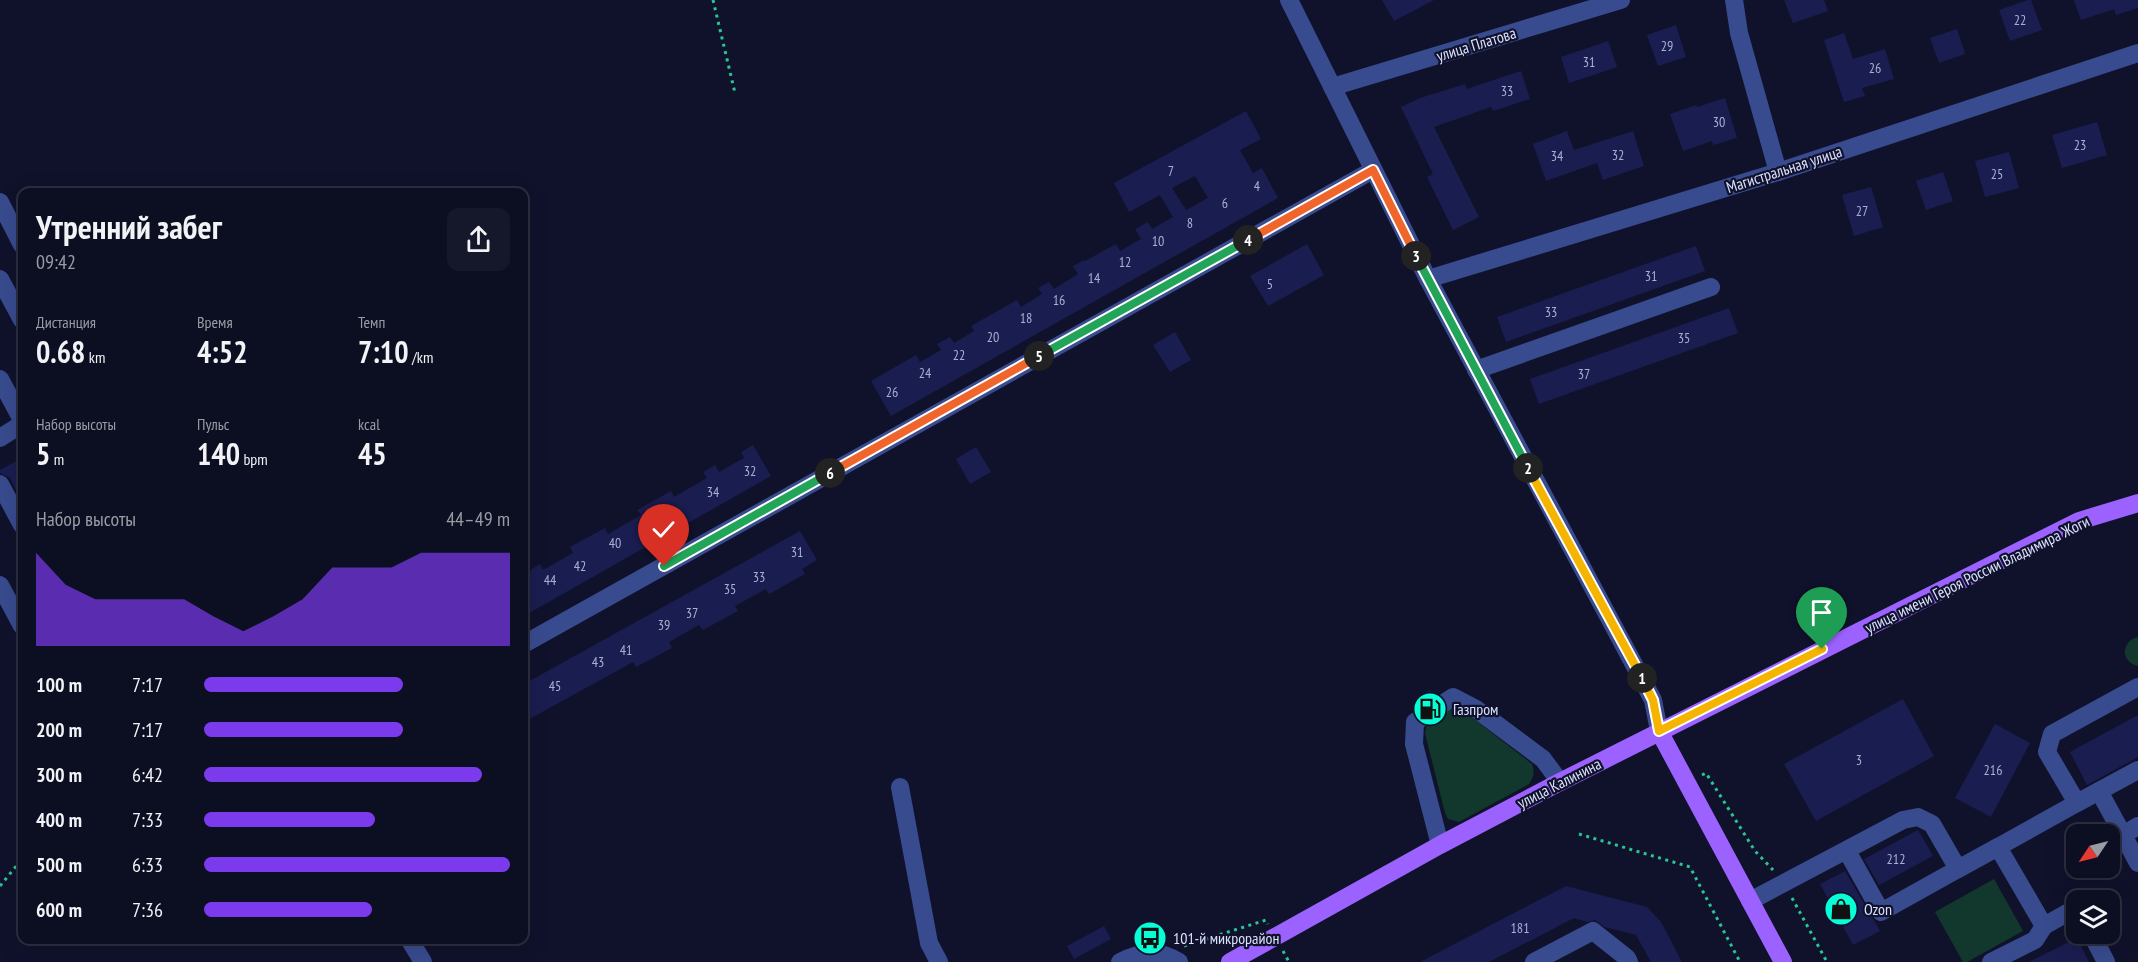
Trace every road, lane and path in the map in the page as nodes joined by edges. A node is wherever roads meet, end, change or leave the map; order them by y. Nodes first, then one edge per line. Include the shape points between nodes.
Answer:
1 (713, 0) edge
2 (1289, 0) edge
3 (1621, 0) edge
4 (1734, 0) edge
5 (2138, 53) edge
6 (1332, 87) junction
7 (735, 93) dead end
8 (1373, 170) junction
9 (1778, 172) junction
10 (0, 202) edge
11 (18, 237) edge
12 (0, 279) edge
13 (1428, 279) junction
14 (1711, 287) dead end
15 (18, 313) edge
16 (1476, 370) junction
17 (0, 379) edge
18 (18, 414) edge
19 (18, 425) edge
20 (0, 438) edge
21 (0, 484) edge
22 (2138, 503) edge
23 (18, 518) edge
24 (0, 585) edge
25 (18, 619) edge
26 (528, 642) edge
27 (2138, 687) edge
28 (1659, 731) junction
29 (2138, 770) edge
30 (1560, 782) junction
31 (1687, 784) junction
32 (900, 787) dead end
33 (2099, 791) junction
34 (2078, 803) junction
35 (2130, 830) edge
36 (1579, 834) dead end
37 (1440, 845) junction
38 (1998, 847) junction
39 (1847, 851) junction
40 (2138, 863) edge
41 (18, 864) edge
42 (1958, 869) junction
43 (1784, 881) junction
44 (0, 886) edge
45 (1750, 901) junction
46 (2066, 914) edge
47 (2044, 926) junction
48 (1275, 938) junction
49 (412, 944) edge
50 (2097, 944) edge
51 (1171, 958) edge
52 (423, 962) edge
53 (939, 962) edge
54 (1120, 962) edge
55 (1230, 962) edge
56 (1289, 962) edge
57 (1534, 962) edge
58 (1629, 962) edge
59 (1740, 962) edge
60 (1783, 962) edge
61 (1827, 962) edge
62 (1991, 962) edge
63 (2106, 962) edge

1 - 7 path
2 - 6 street
3 - 6 street, улица Платова
4 - 9 street via 1739,33
5 - 9 street, Магистральная улица
6 - 8 street
8 - 13 street
8 - 26 street
9 - 13 street, Магистральная улица
10 - 11 street
12 - 15 street
13 - 16 street
14 - 16 street
16 - 28 street via 1653,700
17 - 18 street
19 - 20 street
21 - 23 street
22 - 28 main road, улица имени Героя России Владимира Жоги via 2079,521
24 - 25 street
27 - 34 street via 2052,734 2047,752
28 - 30 main road, улица Калинина
28 - 31 main road
29 - 33 street
30 - 37 main road, улица Калинина
30 - 37 street via 1543,759 1454,697 1415,722 1414,744
31 - 43 path via 1706,773 1755,850
31 - 45 main road
32 - 53 street via 930,943
33 - 34 street
33 - 35 street
34 - 38 street
35 - 40 street
36 - 59 path via 1690,867
37 - 48 main road, улица Калинина
38 - 42 street
38 - 47 street
39 - 42 street via 1903,820 1918,817 1932,824
39 - 42 street via 1881,912
39 - 43 street
41 - 44 path
43 - 45 street
43 - 61 path
45 - 60 main road
46 - 47 street
47 - 62 street via 2035,940
48 - 51 path via 1266,920
48 - 55 main road, улица Калинина
48 - 56 path
49 - 52 street
50 - 63 street
51 - 54 street via 1135,954
57 - 58 street via 1593,931

